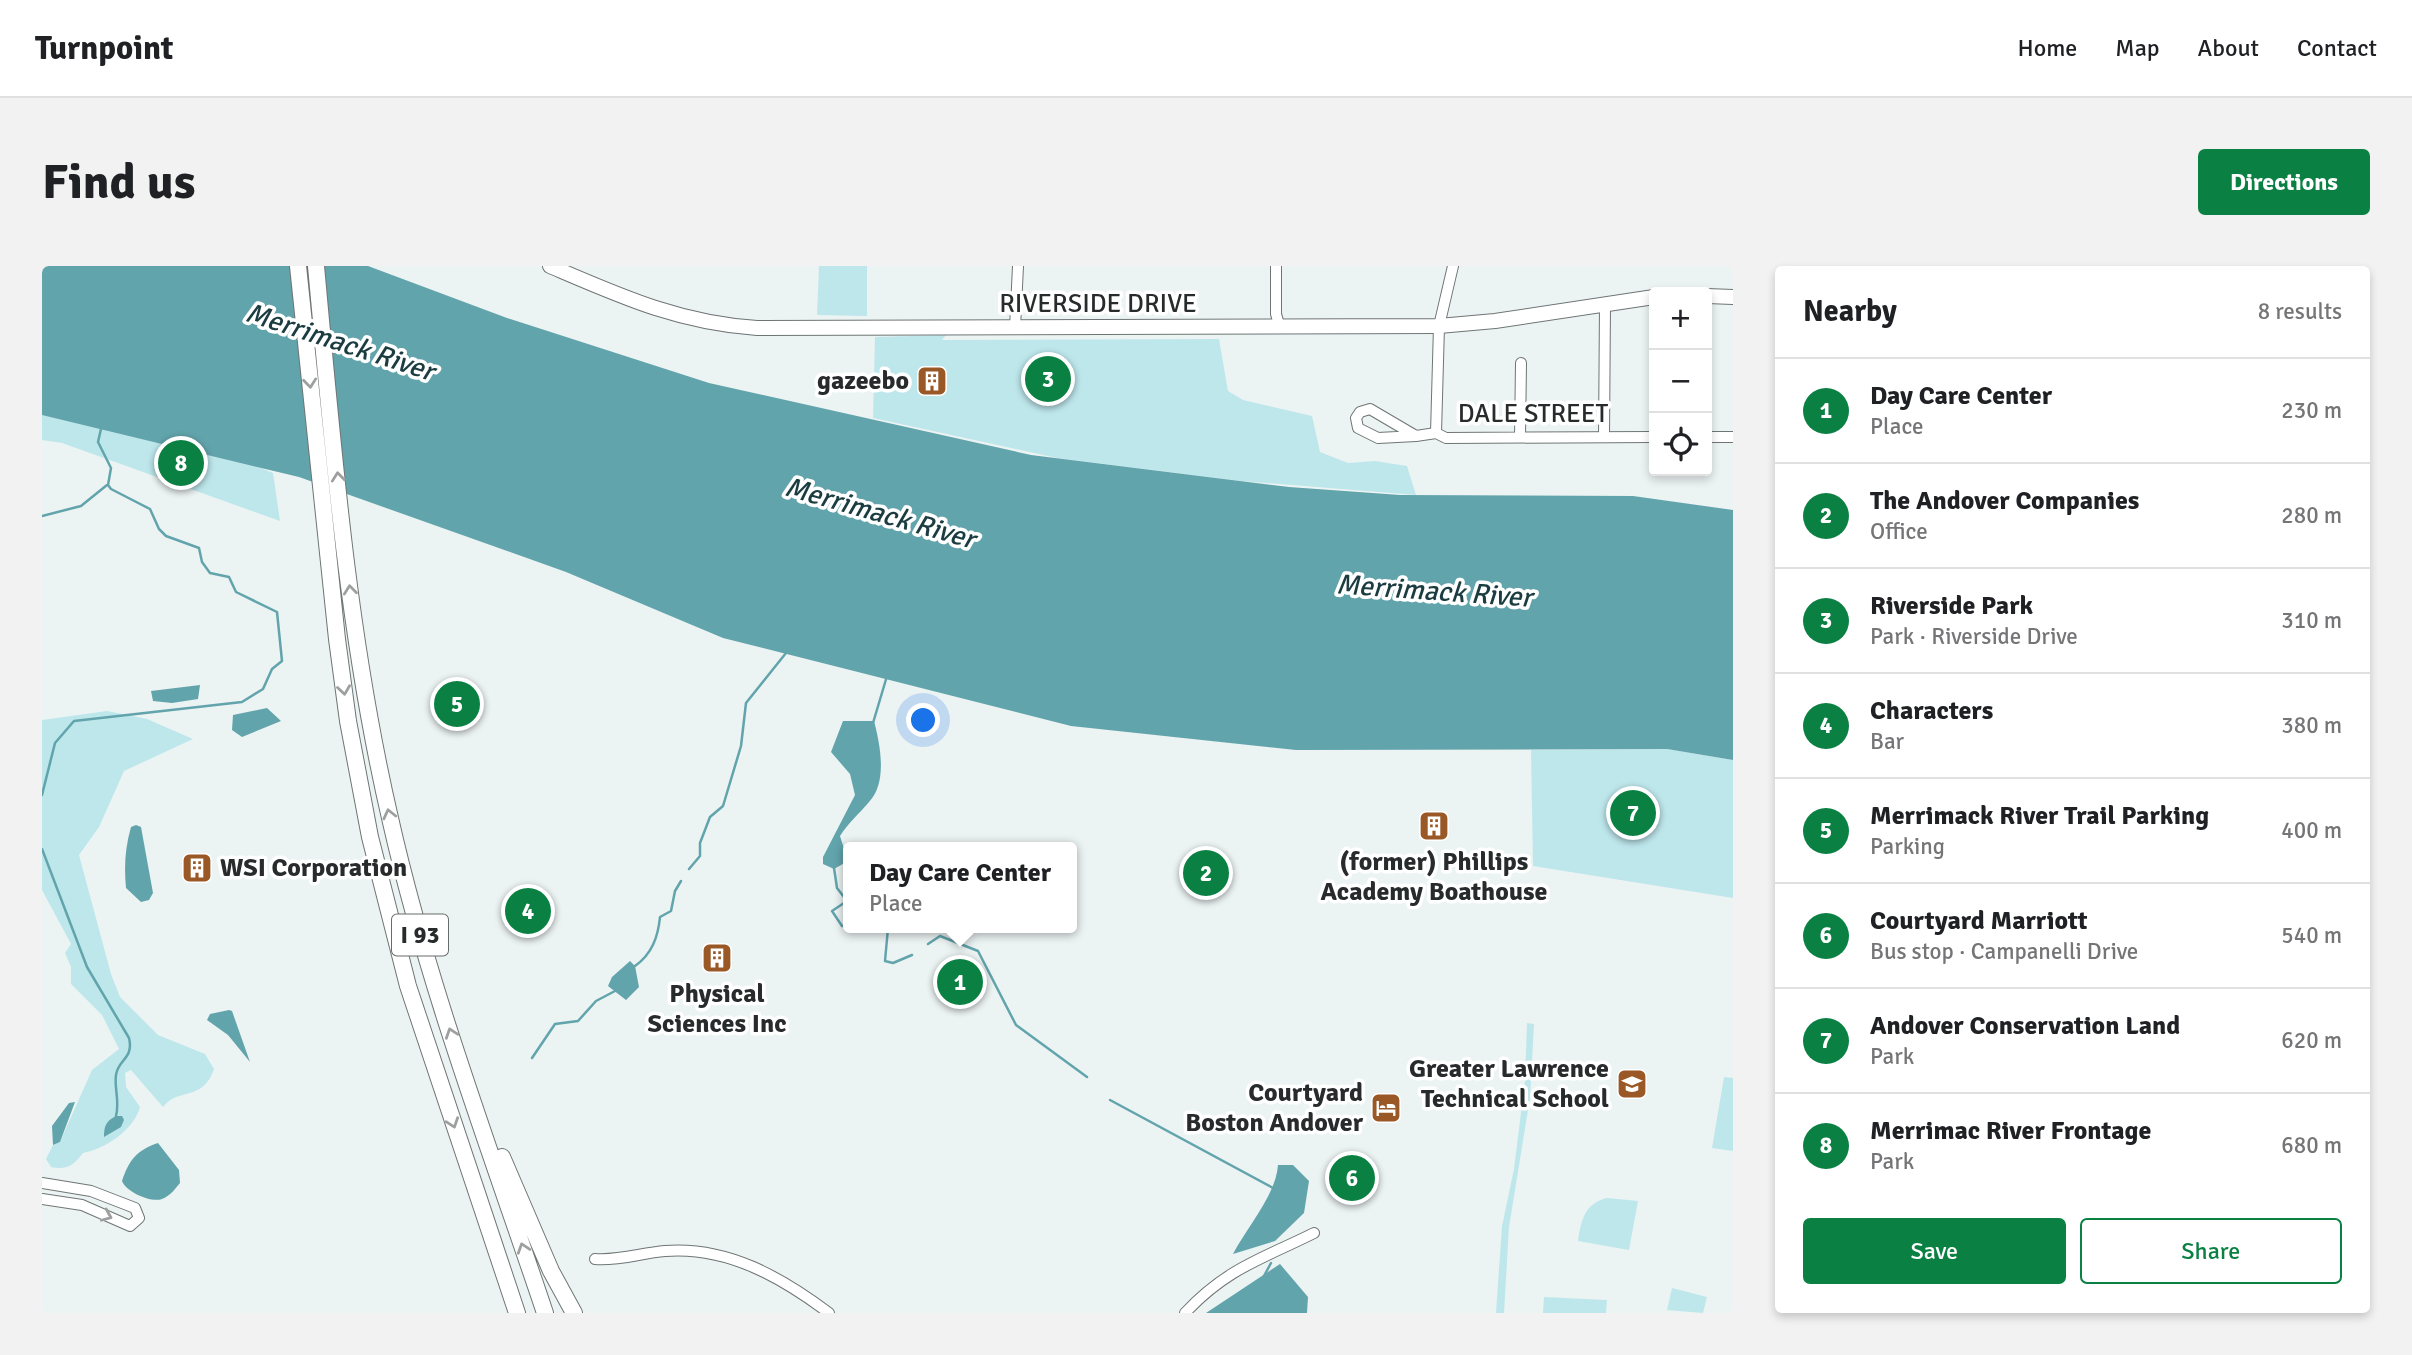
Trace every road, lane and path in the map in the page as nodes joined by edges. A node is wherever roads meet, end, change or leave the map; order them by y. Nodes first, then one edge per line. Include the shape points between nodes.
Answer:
1 (316, 266) edge
2 (1018, 266) edge
3 (1276, 266) edge
4 (1282, 266) edge
5 (1453, 266) edge
6 (558, 268) edge
7 (297, 270) edge
8 (1712, 296) edge
9 (1733, 297) edge
10 (1649, 298) edge
11 (1605, 303) junction
12 (1439, 326) junction
13 (1015, 328) junction
14 (1279, 328) junction
15 (1521, 363) dead end
16 (1436, 433) junction
17 (1416, 436) junction
18 (1520, 437) junction
19 (1604, 437) junction
20 (1649, 437) edge
21 (1712, 437) edge
22 (1733, 437) edge
23 (468, 1085) junction
24 (42, 1182) edge
25 (42, 1199) edge
26 (1314, 1233) dead end
27 (595, 1259) dead end
28 (517, 1313) edge
29 (545, 1313) edge
30 (574, 1313) edge
31 (829, 1313) edge
32 (1185, 1313) edge

23 -> 1 highway, I 93 via 422,943 366,703
2 - 13 street
3 - 14 street
4 - 14 street
5 - 12 street, DALE STREET
6 - 13 main road, RIVERSIDE DRIVE via 656,311 712,324
7 -> 28 highway, I 93 via 348,721 393,930 429,1054
8 - 9 main road
10 - 11 main road, RIVERSIDE DRIVE
11 - 12 main road, RIVERSIDE DRIVE
11 - 19 street
12 - 14 main road, RIVERSIDE DRIVE
12 - 16 street, DALE STREET
13 - 14 main road, RIVERSIDE DRIVE
15 - 18 street
16 - 17 street
16 - 18 street, DALE STREET via 1446,438
17 - 17 street via 1372,437 1360,430 1356,418 1362,410 1372,409
18 - 19 street, DALE STREET
19 - 20 street, DALE STREET
21 - 22 street
29 -> 23 highway, I 93
23 - 30 highway
25 -> 24 street via 82,1205 130,1226 139,1218 135,1208 91,1191
26 - 32 street via 1235,1269
27 - 31 street via 680,1250 724,1256 763,1270

